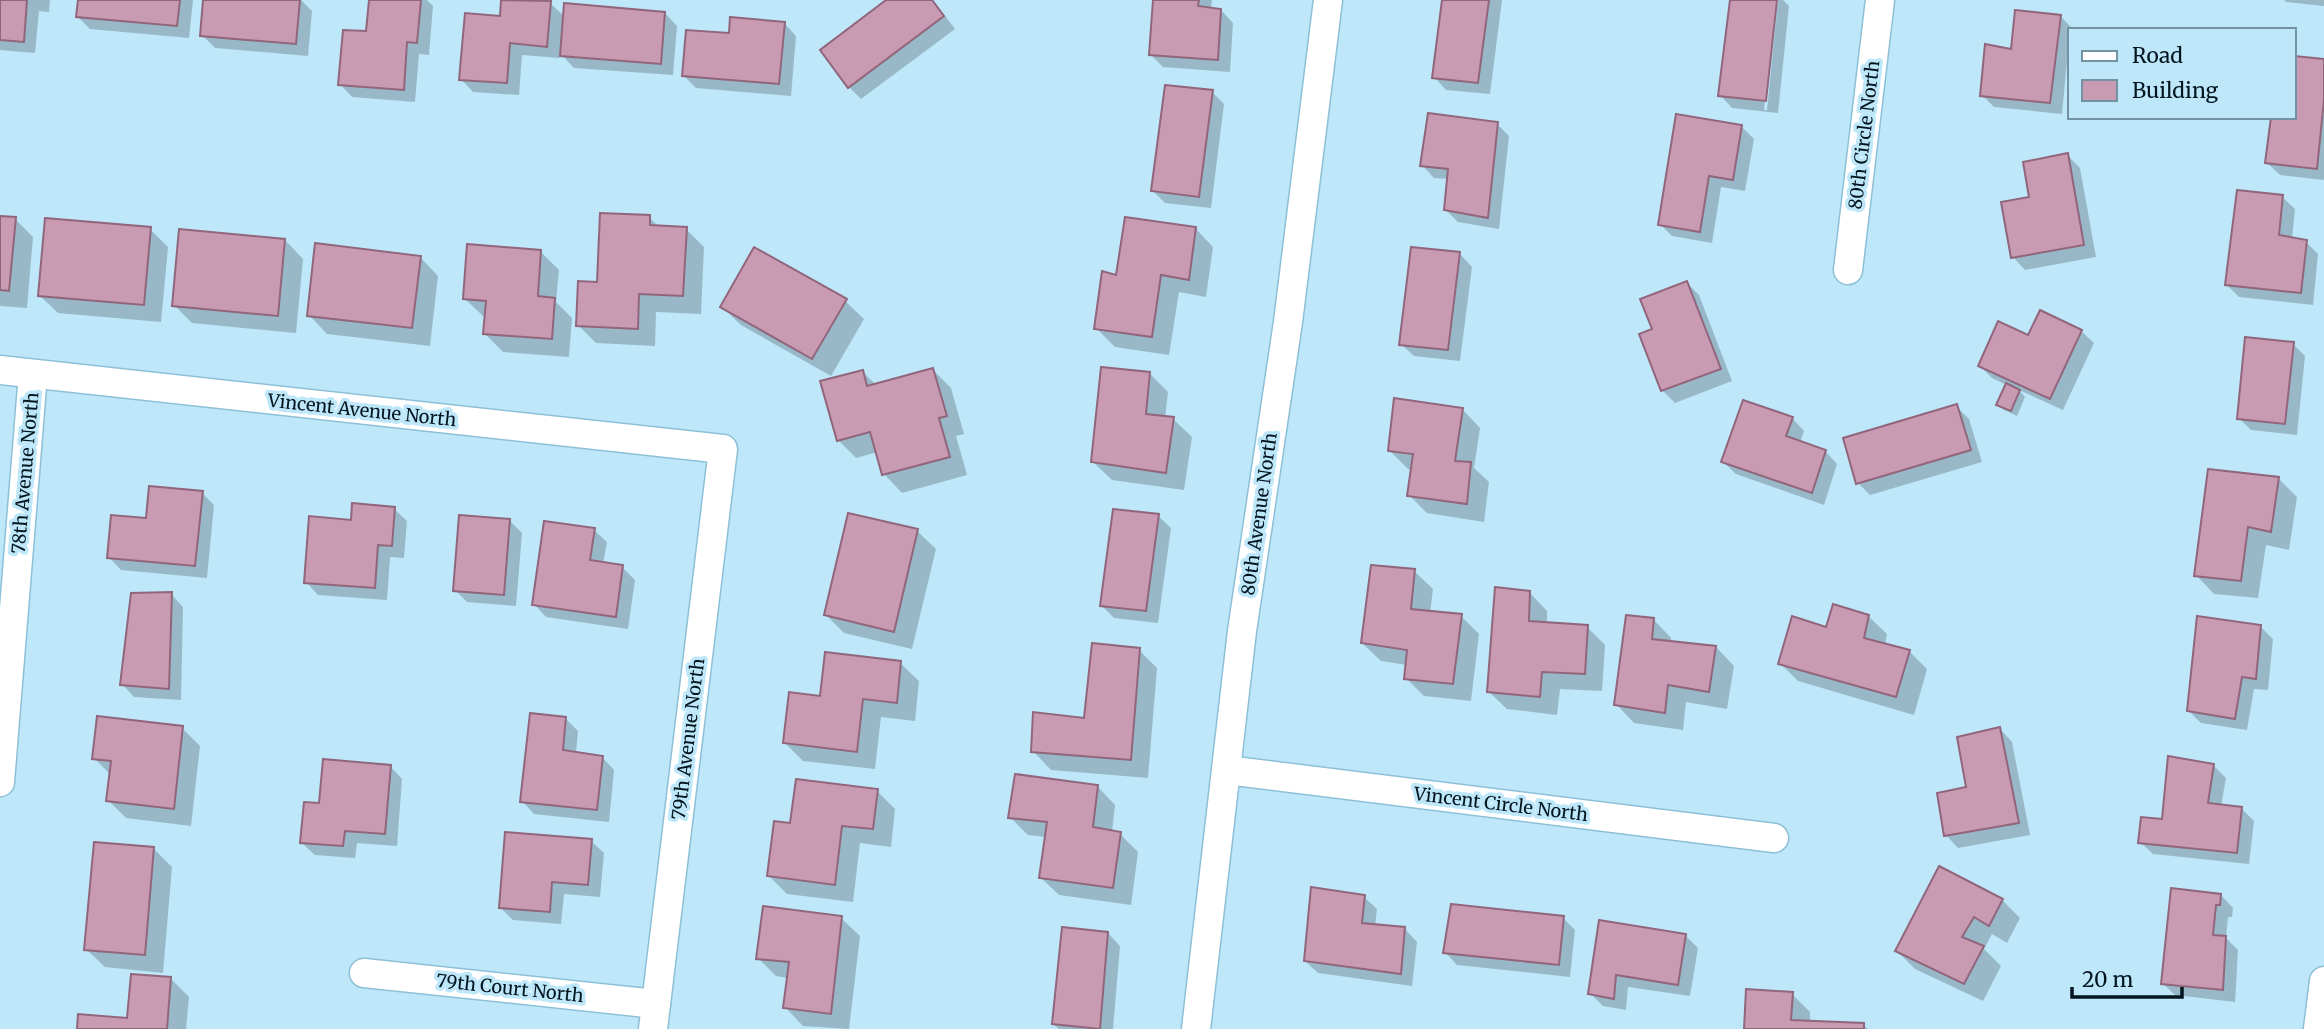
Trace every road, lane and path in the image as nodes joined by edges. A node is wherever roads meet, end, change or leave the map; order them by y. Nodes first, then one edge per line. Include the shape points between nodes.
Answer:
1 (1328, 0) edge
2 (1881, 0) edge
3 (1848, 270) dead end
4 (0, 370) edge
5 (33, 374) junction
6 (723, 449) joint
7 (1227, 770) junction
8 (0, 782) edge
9 (1774, 838) dead end
10 (364, 973) dead end
11 (2324, 981) edge
12 (654, 1016) edge
13 (1196, 1029) edge
14 (2318, 1029) edge

1 - 7 street, 80th Avenue North
2 - 3 street, 80th Circle North
4 - 5 street, Vincent Avenue North
5 - 6 street, Vincent Avenue North
5 - 8 street, 78th Avenue North
6 - 12 street, 79th Avenue North
7 - 9 street, Vincent Circle North
7 - 13 street, 80th Avenue North
10 - 12 street, 79th Court North
11 - 14 street

